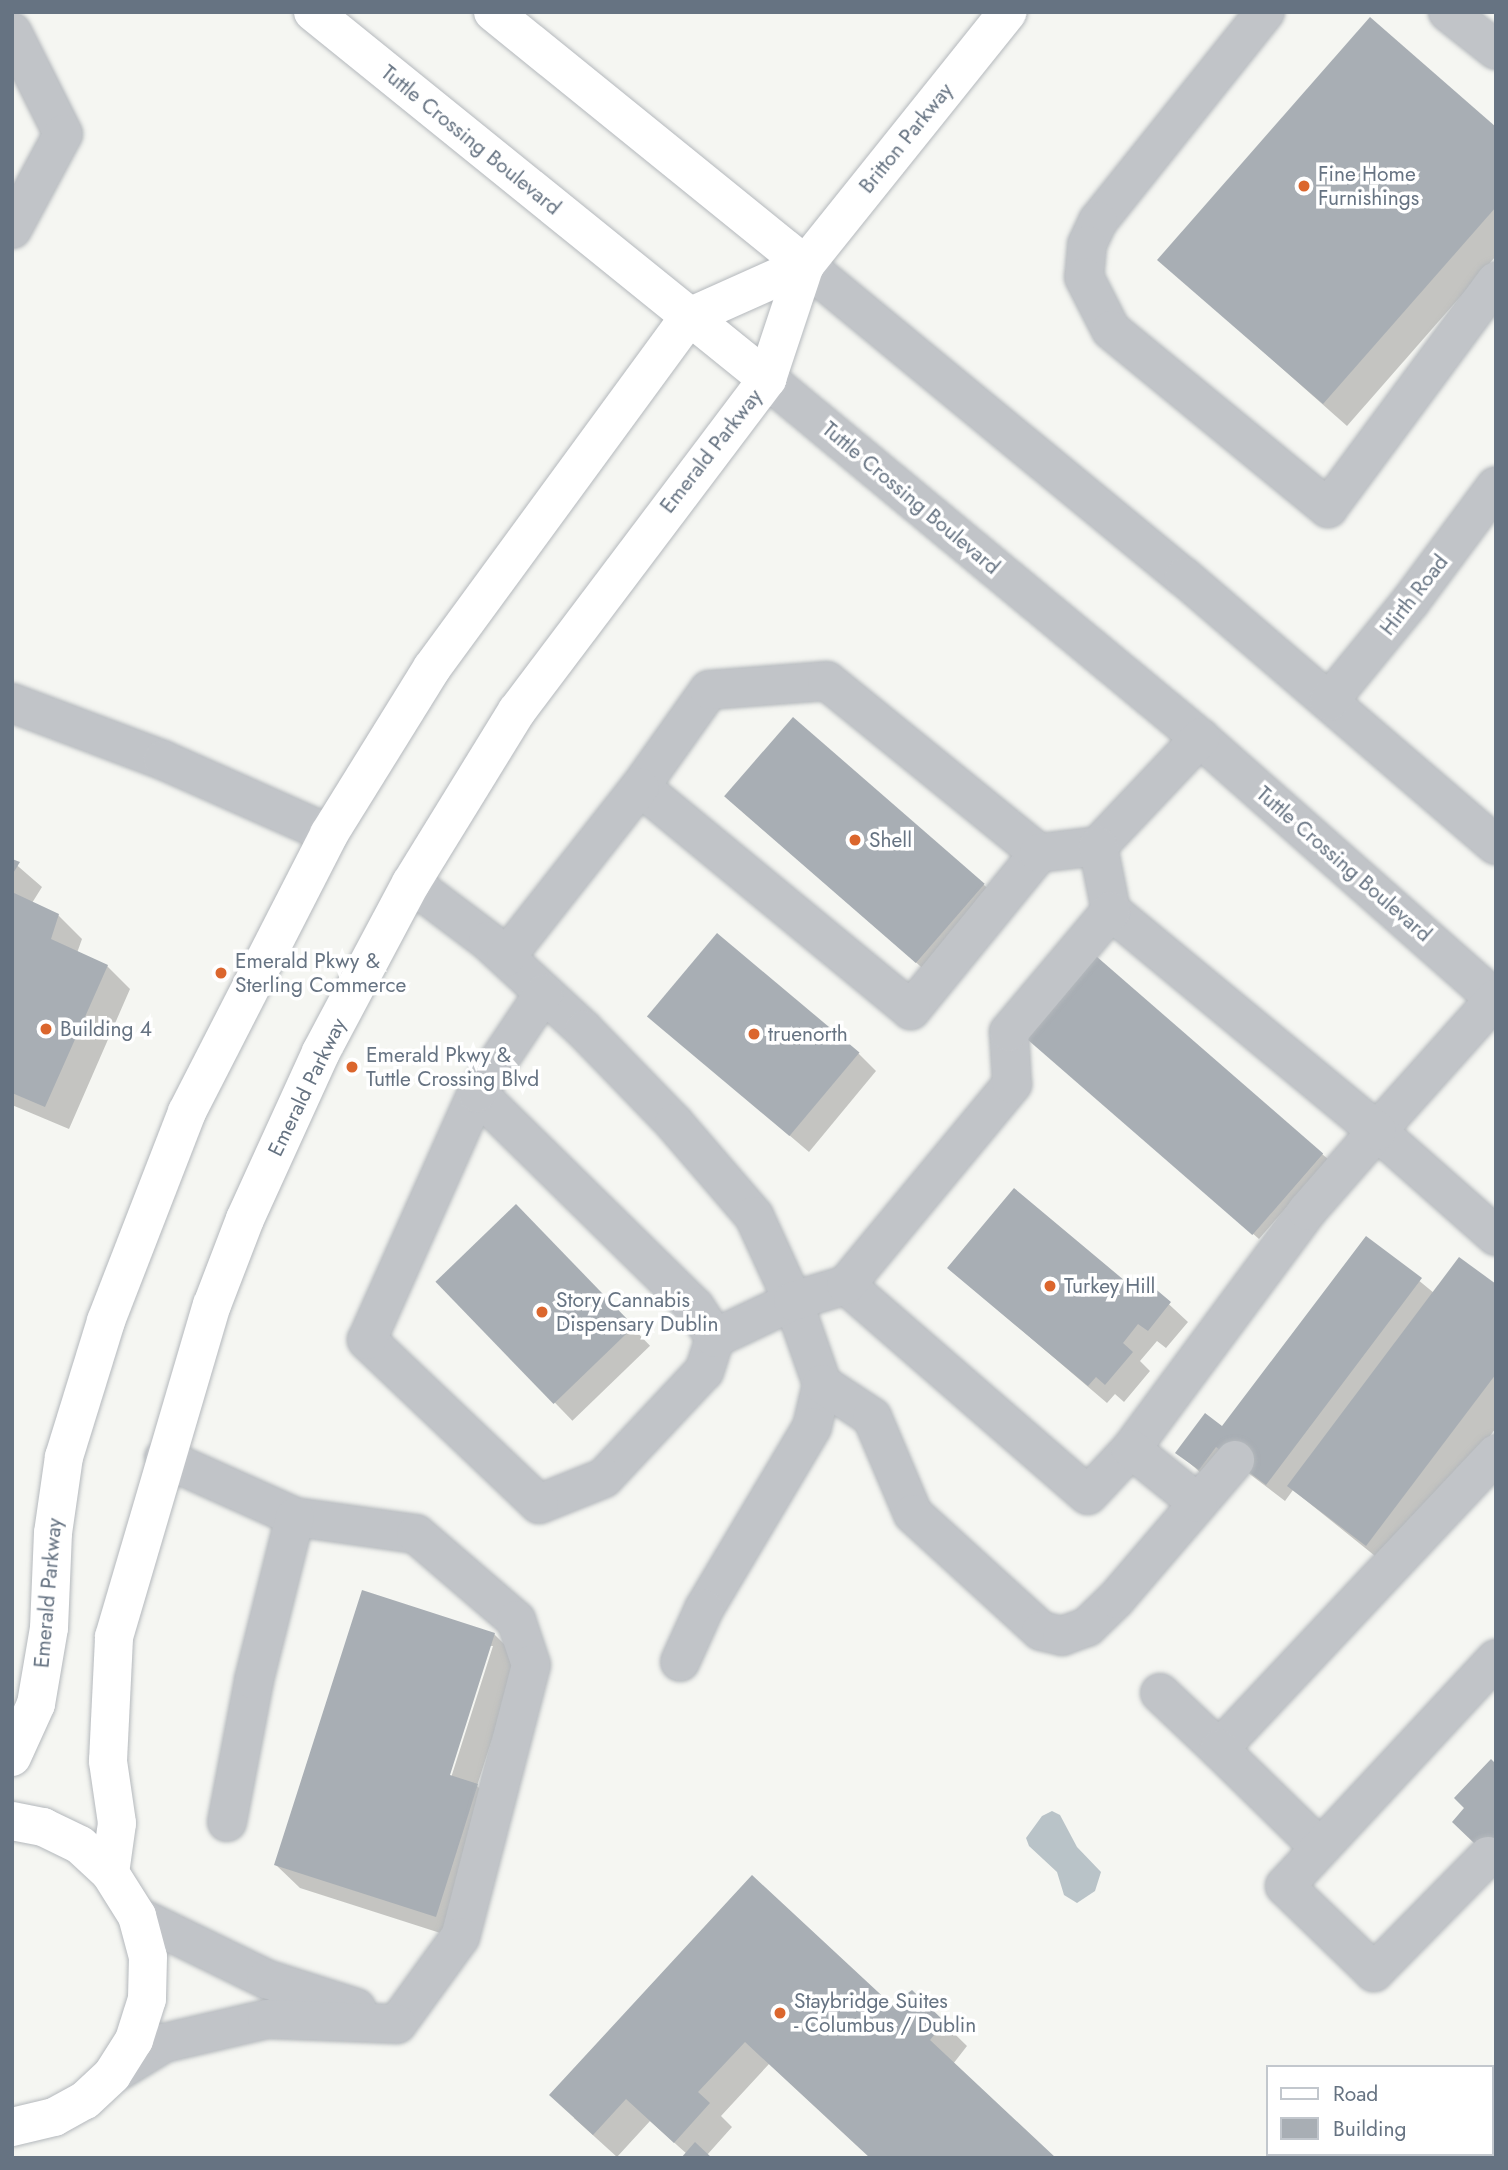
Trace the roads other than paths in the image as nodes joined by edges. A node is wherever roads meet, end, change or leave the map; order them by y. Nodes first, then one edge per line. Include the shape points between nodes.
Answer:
1 (313, 12) edge
2 (493, 12) edge
3 (1008, 12) edge
4 (1265, 12) edge
5 (1448, 12) edge
6 (12, 32) edge
7 (1496, 50) edge
8 (12, 229) edge
9 (805, 265) junction
10 (1496, 281) edge
11 (689, 317) junction
12 (767, 379) junction
13 (1496, 486) edge
14 (1329, 701) junction
15 (12, 703) edge
16 (1200, 738) junction
17 (640, 787) junction
18 (329, 834) junction
19 (1496, 845) edge
20 (1098, 846) junction
21 (1039, 853) junction
22 (411, 883) junction
23 (1111, 911) junction
24 (506, 957) junction
25 (544, 993) junction
26 (1495, 999) edge
27 (477, 1093) junction
28 (1377, 1131) junction
29 (1496, 1236) edge
30 (846, 1285) junction
31 (793, 1301) junction
32 (715, 1338) junction
33 (822, 1384) junction
34 (1131, 1449) junction
35 (1496, 1454) edge
36 (164, 1458) junction
37 (1235, 1460) dead end
38 (1198, 1503) junction
39 (295, 1517) junction
40 (1496, 1659) edge
41 (680, 1662) dead end
42 (1160, 1693) dead end
43 (1219, 1749) junction
44 (12, 1757) edge
45 (12, 1821) edge
46 (227, 1822) dead end
47 (1320, 1848) junction
48 (1488, 1856) dead end
49 (110, 1873) junction
50 (137, 1916) junction
51 (397, 2024) junction
52 (112, 2076) junction
53 (54, 2117) junction
54 (12, 2127) edge
55 (14, 2158) edge

1 - 11 main road, Tuttle Crossing Boulevard
2 - 9 main road
3 - 9 main road, Britton Parkway
4 - 10 street via 1098,221 1087,245 1084,277 1111,330 1328,508
5 - 7 street
6 - 8 street via 63,134
9 - 11 main road, Emerald Parkway
9 - 12 main road, Emerald Parkway
9 - 14 street
11 - 12 main road, Tuttle Crossing Boulevard
11 - 18 main road, Emerald Parkway via 432,668
12 - 16 street, Tuttle Crossing Boulevard
12 - 22 main road, Emerald Parkway via 517,711
13 - 14 street, Hirth Road
14 - 19 street
15 - 18 street via 163,760
16 - 20 street
16 - 26 street, Tuttle Crossing Boulevard
17 - 21 street via 709,690 827,681
17 - 21 street via 911,1010
17 - 24 street
18 - 44 main road, Emerald Parkway via 187,1112 106,1321 64,1457 53,1533 49,1628 38,1692
20 - 21 street
20 - 23 street
22 - 24 street
22 - 36 main road, Emerald Parkway via 321,1052 245,1219 212,1305
23 - 28 street
23 - 30 street via 1009,1032 1012,1084
24 - 25 street
25 - 27 street
25 - 31 street via 674,1123 754,1216
26 - 28 street
27 - 32 street via 695,1307
27 - 32 street via 367,1340 539,1504 604,1478 704,1371
28 - 29 street
28 - 34 street via 1307,1211
30 - 31 street
30 - 34 street via 1088,1495
31 - 32 street
31 - 33 street
33 - 38 street via 872,1417 913,1514 1041,1630 1062,1636 1087,1627
33 - 41 street via 812,1427 704,1609
34 - 38 street
35 - 43 street
36 - 39 street
36 - 49 main road, Emerald Parkway via 114,1637 108,1762 117,1822
37 - 38 street
39 - 46 street via 254,1680
39 - 51 street via 416,1534 516,1620 531,1665 460,1937
40 - 47 street
42 - 43 street
43 - 47 street
45 - 49 main road via 43,1827 80,1845
47 - 48 street via 1285,1886 1374,1972
49 - 50 main road
50 - 51 street via 266,1979
50 - 52 main road via 148,1957 147,1999 134,2040
51 - 52 street via 267,2019 164,2043
52 - 53 main road via 85,2100
53 - 54 main road
53 - 55 main road

